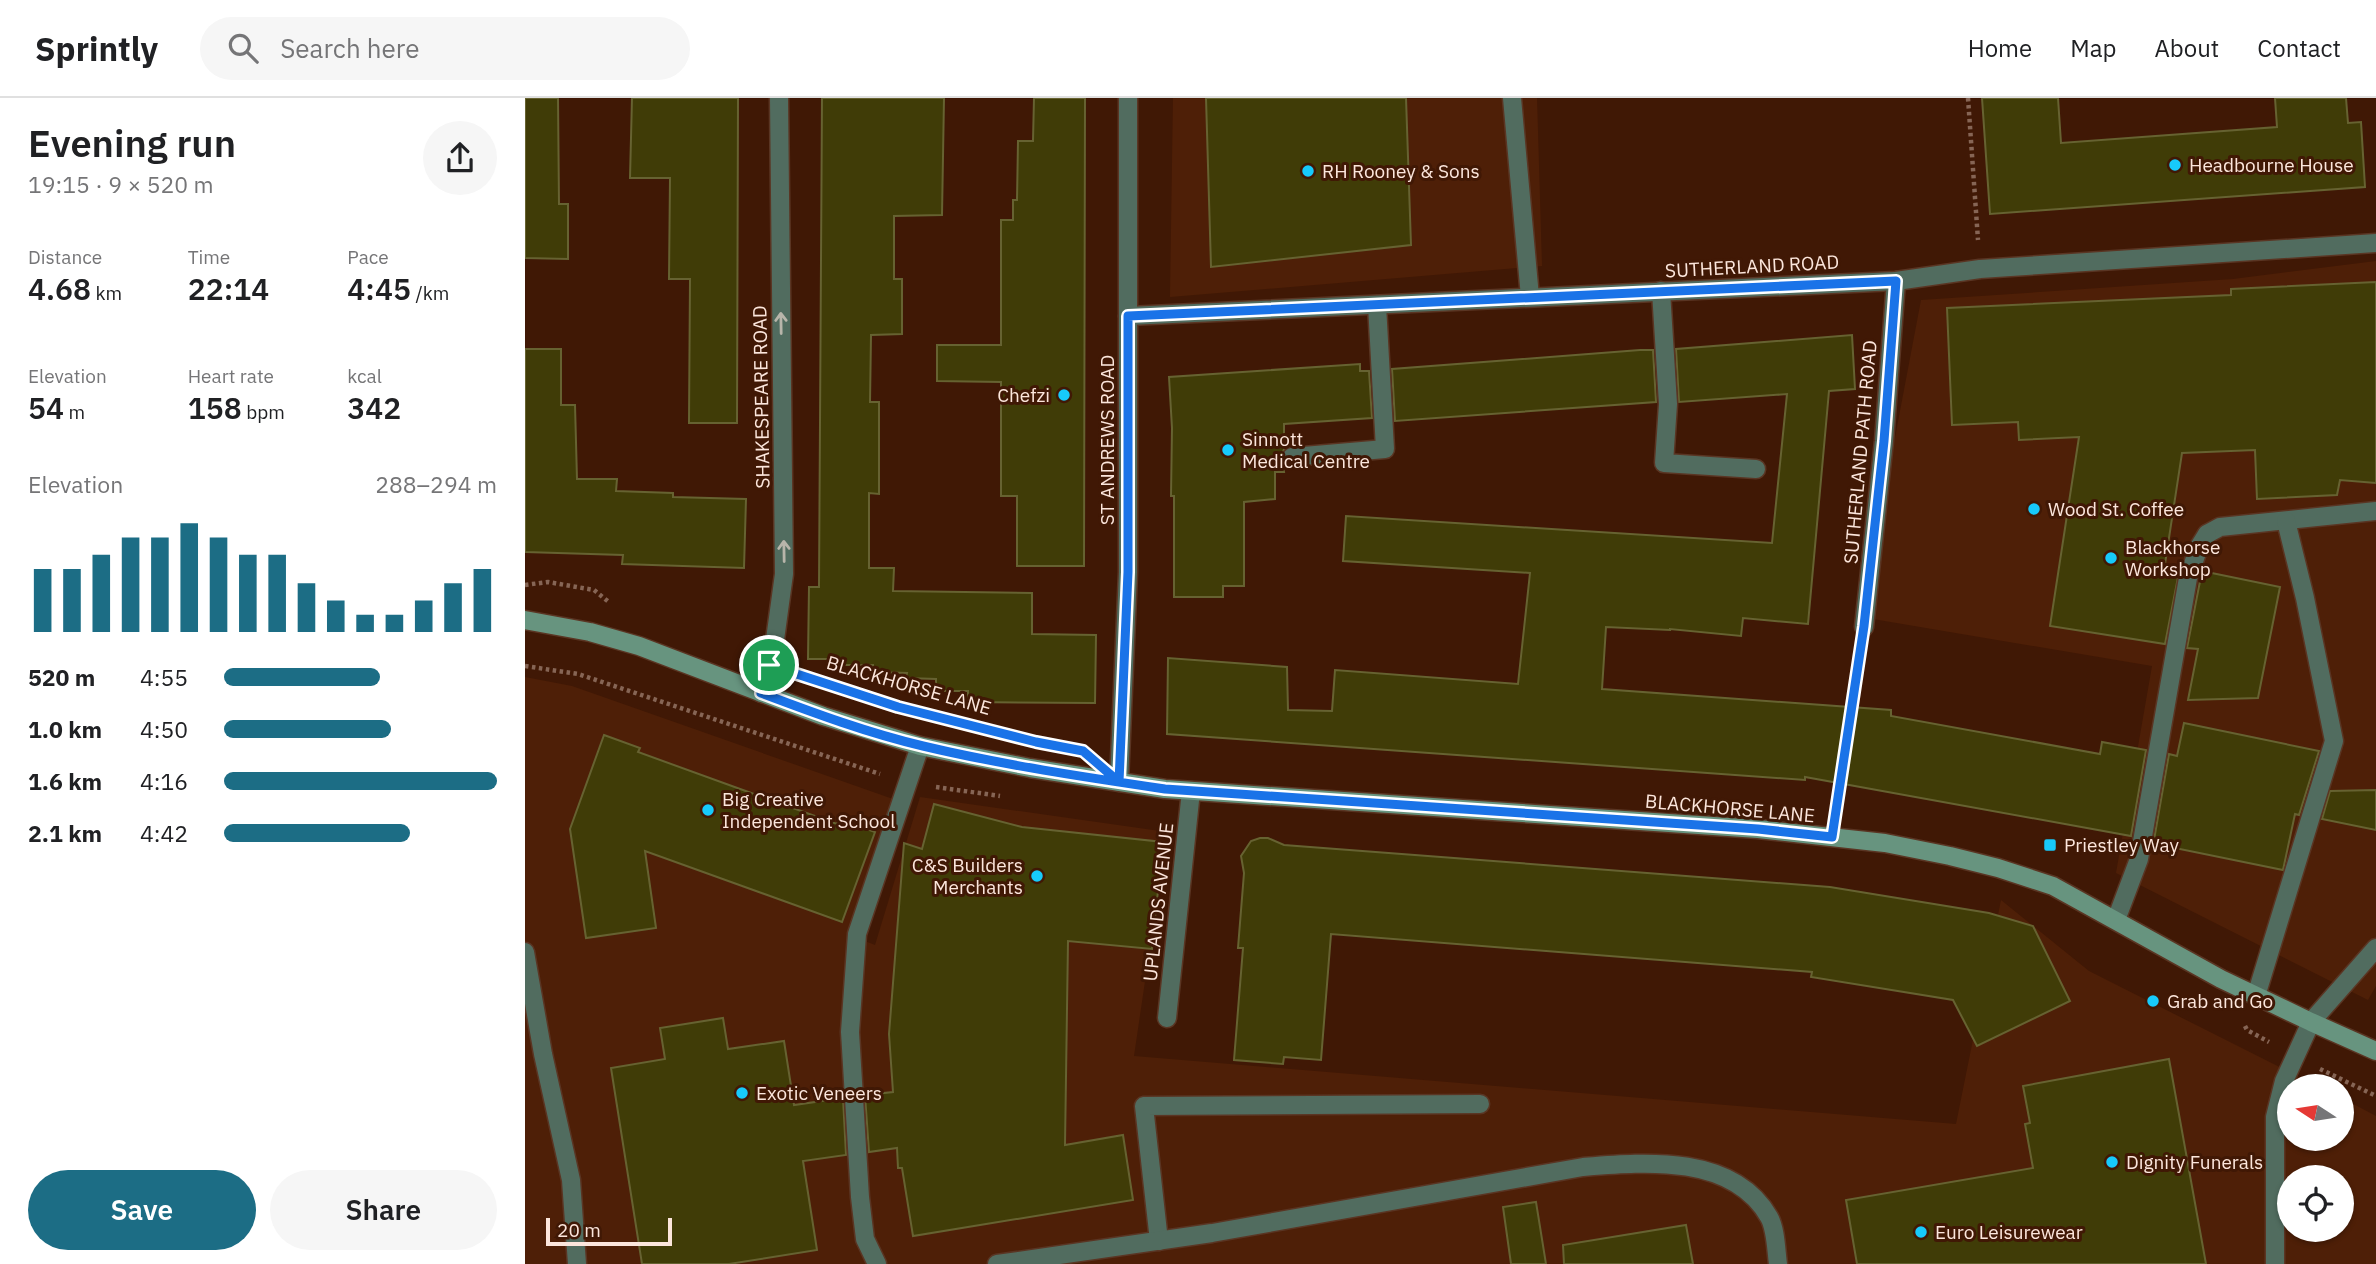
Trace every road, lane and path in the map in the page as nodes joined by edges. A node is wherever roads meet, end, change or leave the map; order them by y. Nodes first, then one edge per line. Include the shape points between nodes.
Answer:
1 (779, 98) edge
2 (1128, 98) edge
3 (1512, 98) edge
4 (1968, 98) edge
5 (2376, 243) edge
6 (1980, 269) junction
7 (1896, 281) junction
8 (1661, 291) junction
9 (1530, 297) junction
10 (1377, 304) junction
11 (1128, 316) junction
12 (1293, 457) dead end
13 (1756, 470) dead end
14 (2376, 511) edge
15 (2286, 521) junction
16 (525, 584) edge
17 (616, 608) dead end
18 (525, 620) edge
19 (1864, 626) joint
20 (761, 693) junction
21 (921, 746) junction
22 (1119, 782) junction
23 (1191, 791) junction
24 (1832, 837) junction
25 (2116, 920) junction
26 (2376, 948) edge
27 (525, 952) edge
28 (2256, 996) junction
29 (1167, 1018) dead end
30 (2311, 1023) junction
31 (2376, 1051) edge
32 (2354, 1086) edge
33 (2376, 1096) edge
34 (1480, 1104) dead end
35 (1159, 1241) junction
36 (869, 1261) edge
37 (577, 1264) edge
38 (997, 1264) edge
39 (1778, 1264) edge
40 (2275, 1264) edge

20 -> 1 street, SHAKESPEARE ROAD via 774,647 784,575
2 - 11 street, ST ANDREWS ROAD
3 - 9 street
4 - 6 path
5 - 6 street, SUTHERLAND ROAD
6 - 7 street, SUTHERLAND ROAD
7 - 8 street, SUTHERLAND ROAD
7 - 19 street, SUTHERLAND PATH ROAD
8 - 9 street, SUTHERLAND ROAD
8 - 13 street via 1668,404 1664,463
9 - 10 street, SUTHERLAND ROAD
10 - 11 street, SUTHERLAND ROAD
10 - 12 street via 1385,449
11 - 22 street, ST ANDREWS ROAD via 1128,572
14 - 15 street
15 - 25 street via 2220,527 2207,534 2199,547 2187,578 2139,859
15 - 28 street via 2334,741
16 - 17 path via 548,582 594,590
18 - 20 main road, BLACKHORSE LANE via 639,646
19 - 24 path
20 - 21 main road, BLACKHORSE LANE
21 - 22 main road, BLACKHORSE LANE
21 - 36 street via 857,934 850,1032 860,1197
22 - 23 main road, BLACKHORSE LANE
23 - 24 main road, BLACKHORSE LANE
23 - 29 street, UPLANDS AVENUE
24 - 25 main road, BLACKHORSE LANE via 1885,843 1998,868 2053,886
25 - 28 main road, BLACKHORSE LANE
26 - 30 street
27 - 37 street via 571,1180
28 - 30 main road, BLACKHORSE LANE
30 - 31 main road, BLACKHORSE LANE
30 - 40 street via 2284,1081 2275,1117
32 - 33 path
34 - 35 street via 1144,1106
35 - 38 street
35 - 39 street via 1583,1167 1627,1164 1679,1166 1723,1175 1751,1194 1770,1219

